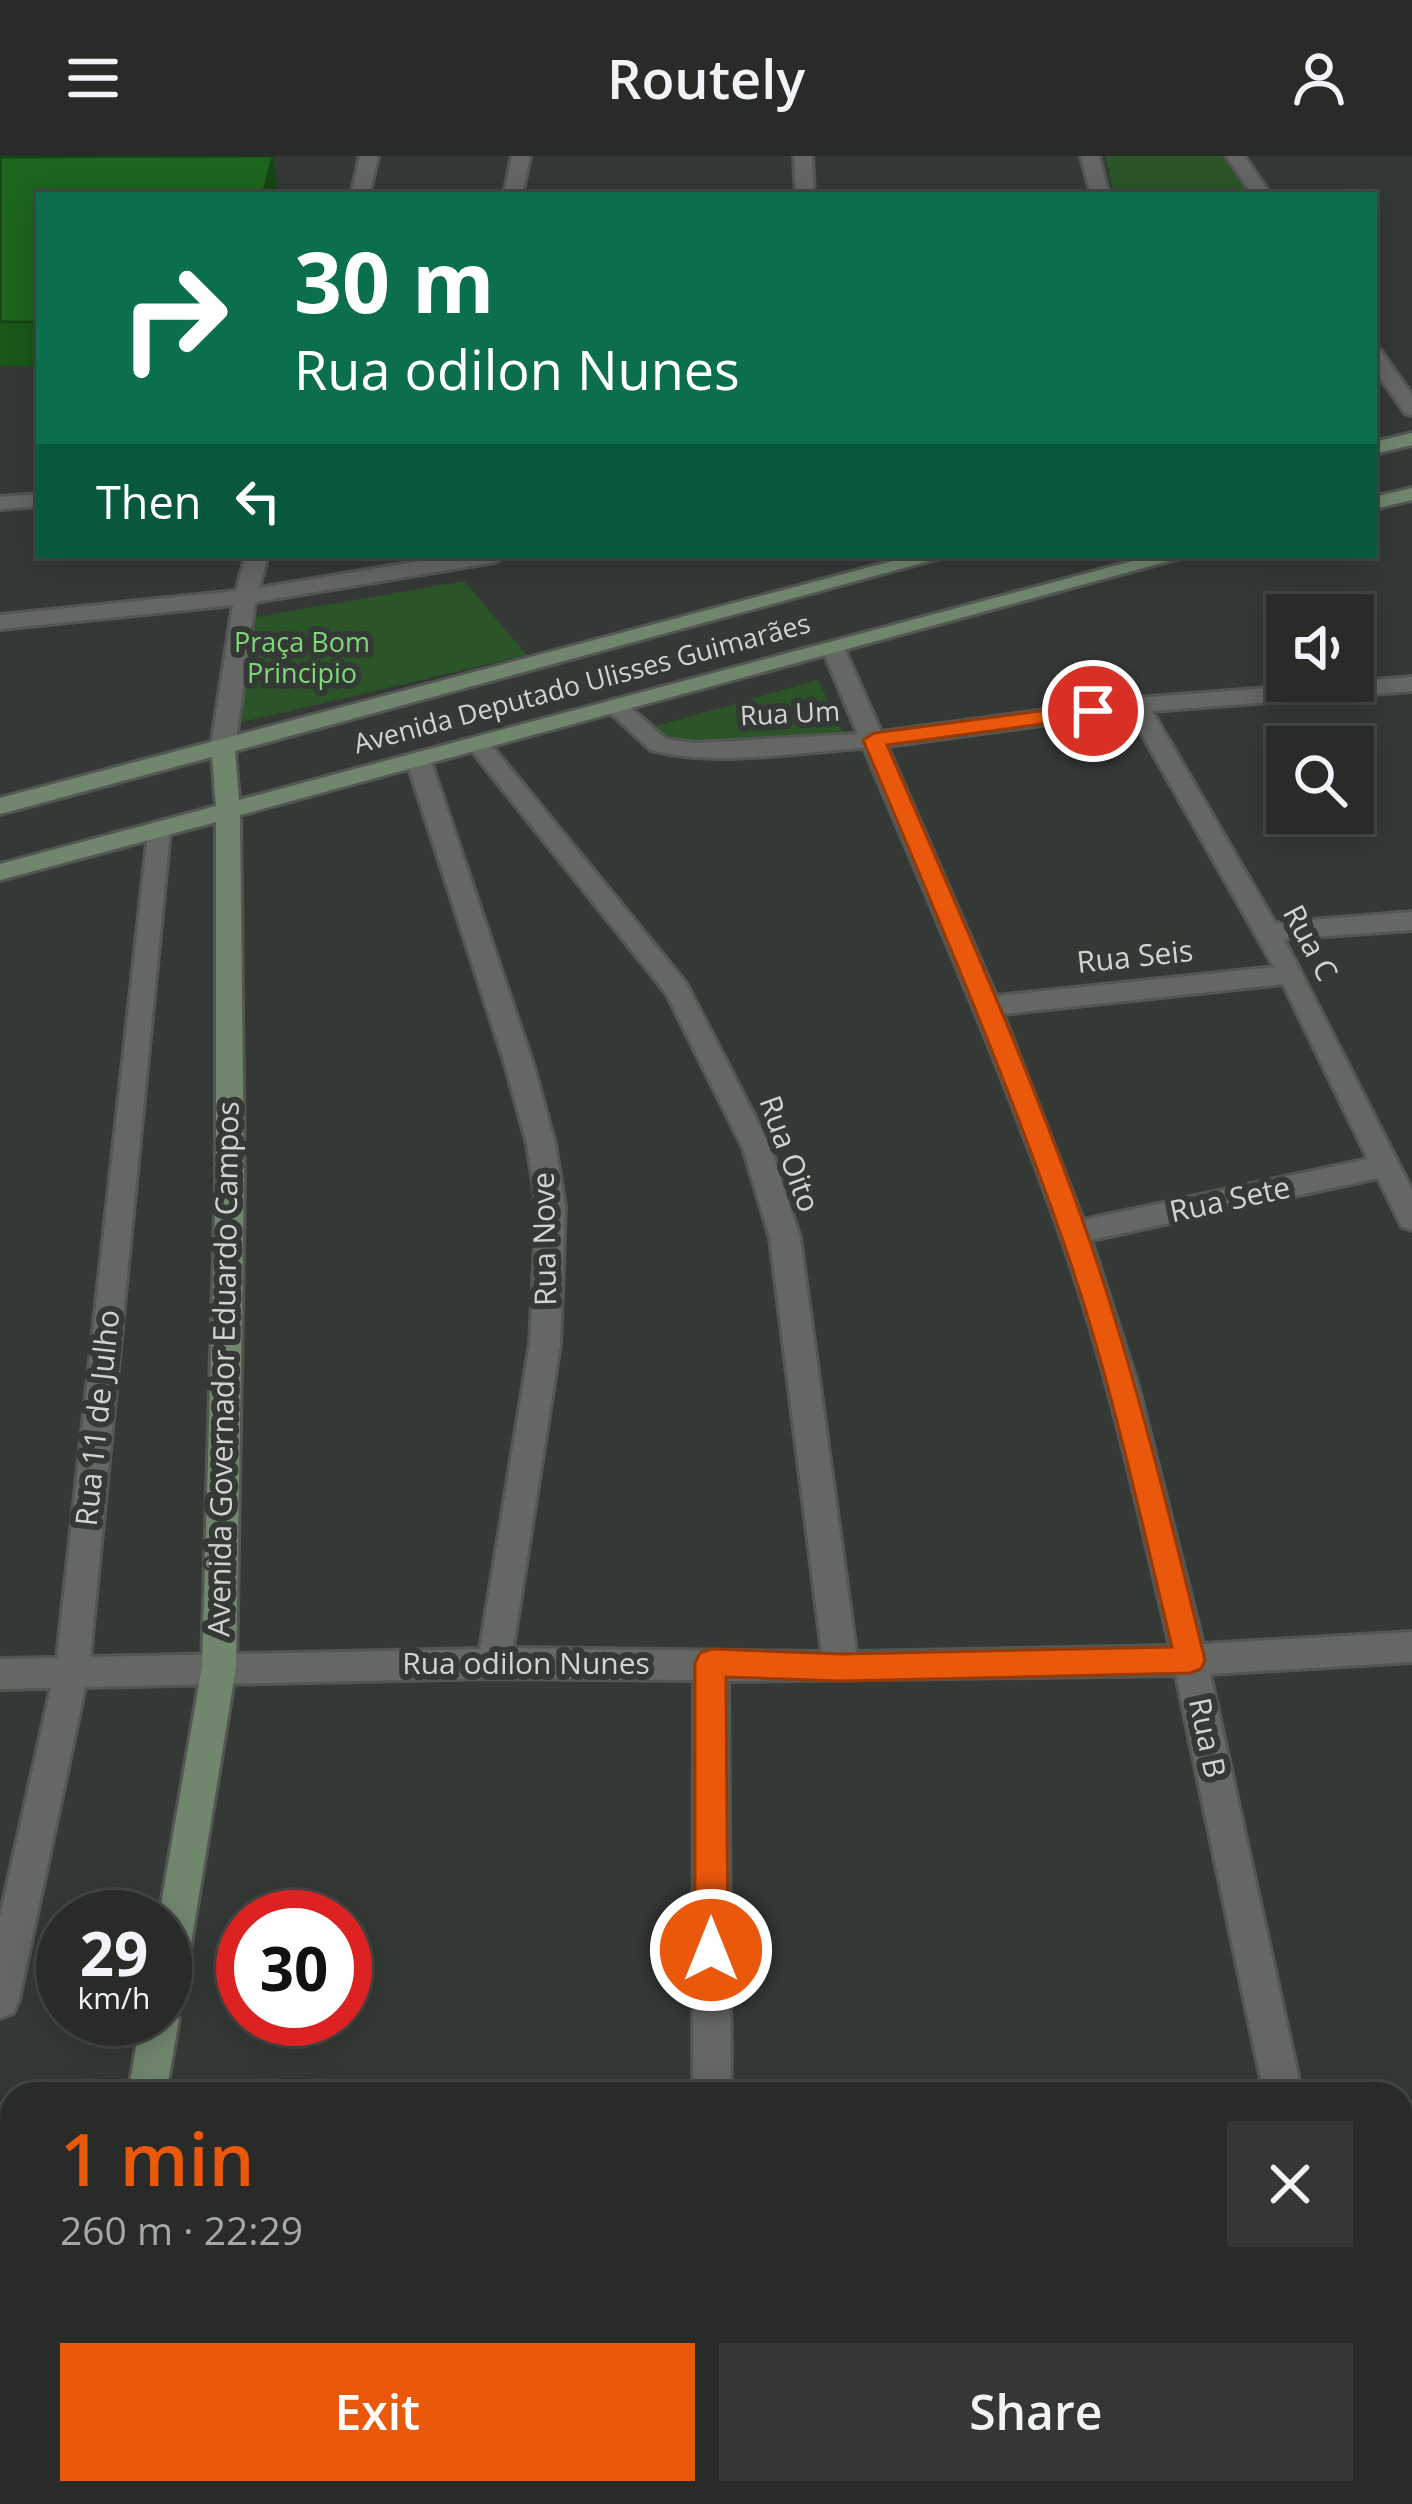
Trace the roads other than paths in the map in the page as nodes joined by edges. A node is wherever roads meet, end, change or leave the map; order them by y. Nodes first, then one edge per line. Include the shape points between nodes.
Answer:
1 (369, 156) edge
2 (521, 156) edge
3 (803, 156) edge
4 (1090, 156) edge
5 (1235, 156) edge
6 (361, 192) edge
7 (514, 192) edge
8 (805, 192) edge
9 (1099, 192) edge
10 (1260, 192) edge
11 (1377, 359) edge
12 (1412, 409) edge
13 (1412, 439) edge
14 (1377, 447) edge
15 (1412, 494) edge
16 (36, 500) edge
17 (1377, 502) edge
18 (0, 503) edge
19 (256, 558) edge
20 (929, 558) edge
21 (1169, 558) edge
22 (451, 559) edge
23 (245, 597) junction
24 (0, 622) edge
25 (832, 648) junction
26 (1412, 684) edge
27 (1137, 705) junction
28 (616, 707) junction
29 (874, 740) junction
30 (479, 745) junction
31 (223, 747) junction
32 (418, 760) junction
33 (0, 806) edge
34 (228, 810) junction
35 (158, 831) junction
36 (0, 872) edge
37 (1412, 921) edge
38 (1268, 932) junction
39 (1291, 974) junction
40 (987, 1006) junction
41 (1386, 1166) junction
42 (1412, 1219) edge
43 (1074, 1234) junction
44 (1412, 1648) edge
45 (1190, 1660) junction
46 (494, 1663) junction
47 (711, 1663) junction
48 (219, 1667) junction
49 (841, 1667) junction
50 (72, 1671) junction
51 (0, 1674) edge
52 (181, 1890) edge
53 (0, 2000) edge
54 (155, 2046) edge
55 (149, 2082) edge
56 (712, 2082) edge
57 (1280, 2082) edge

1 - 6 street
2 - 7 street
3 - 8 street
4 - 9 street
5 - 10 street
11 - 12 street
13 - 14 street
15 - 17 street
16 - 18 street
19 - 23 street
20 - 31 street, Avenida Deputado Ulisses Guimarães
21 - 25 street, Avenida Deputado Ulisses Guimarães
22 - 23 street
23 - 24 street
23 - 31 street
25 - 28 street, Avenida Deputado Ulisses Guimarães
25 - 29 street, Rua B
26 - 27 street, Rua Um
27 - 29 street, Rua Um
27 - 38 street, Rua C
28 - 29 street, Rua Um via 673,749
28 - 30 street, Avenida Deputado Ulisses Guimarães
29 - 40 street, Rua B
30 - 32 street, Avenida Deputado Ulisses Guimarães
30 - 49 street, Rua Oito via 677,989 757,1148 785,1238
31 - 33 street, Avenida Deputado Ulisses Guimarães
31 - 34 street, Avenida Governador Eduardo Campos
32 - 34 street, Avenida Deputado Ulisses Guimarães
32 - 46 street, Rua Nove via 519,1064 551,1207 545,1344
34 - 35 street, Avenida Deputado Ulisses Guimarães
34 - 48 street, Avenida Governador Eduardo Campos
35 - 36 street, Avenida Deputado Ulisses Guimarães
35 - 50 street, Rua 11 de Julho
37 - 38 street
38 - 39 street, Rua C
39 - 40 street, Rua Seis
39 - 41 street, Rua C
40 - 43 street, Rua B
41 - 42 street, Rua C
41 - 43 street, Rua Sete
43 - 45 street, Rua B via 1123,1386
44 - 45 street, Rua odilon Nunes
45 - 49 street, Rua odilon Nunes
45 - 57 street, Rua B
46 - 47 street, Rua odilon Nunes
46 - 48 street, Rua odilon Nunes
47 - 49 street, Rua odilon Nunes
47 - 56 street
48 - 50 street, Rua odilon Nunes
48 - 52 street, Avenida Governador Eduardo Campos
50 - 51 street, Rua odilon Nunes
50 - 53 street, Rua 11 de Julho
54 - 55 street

